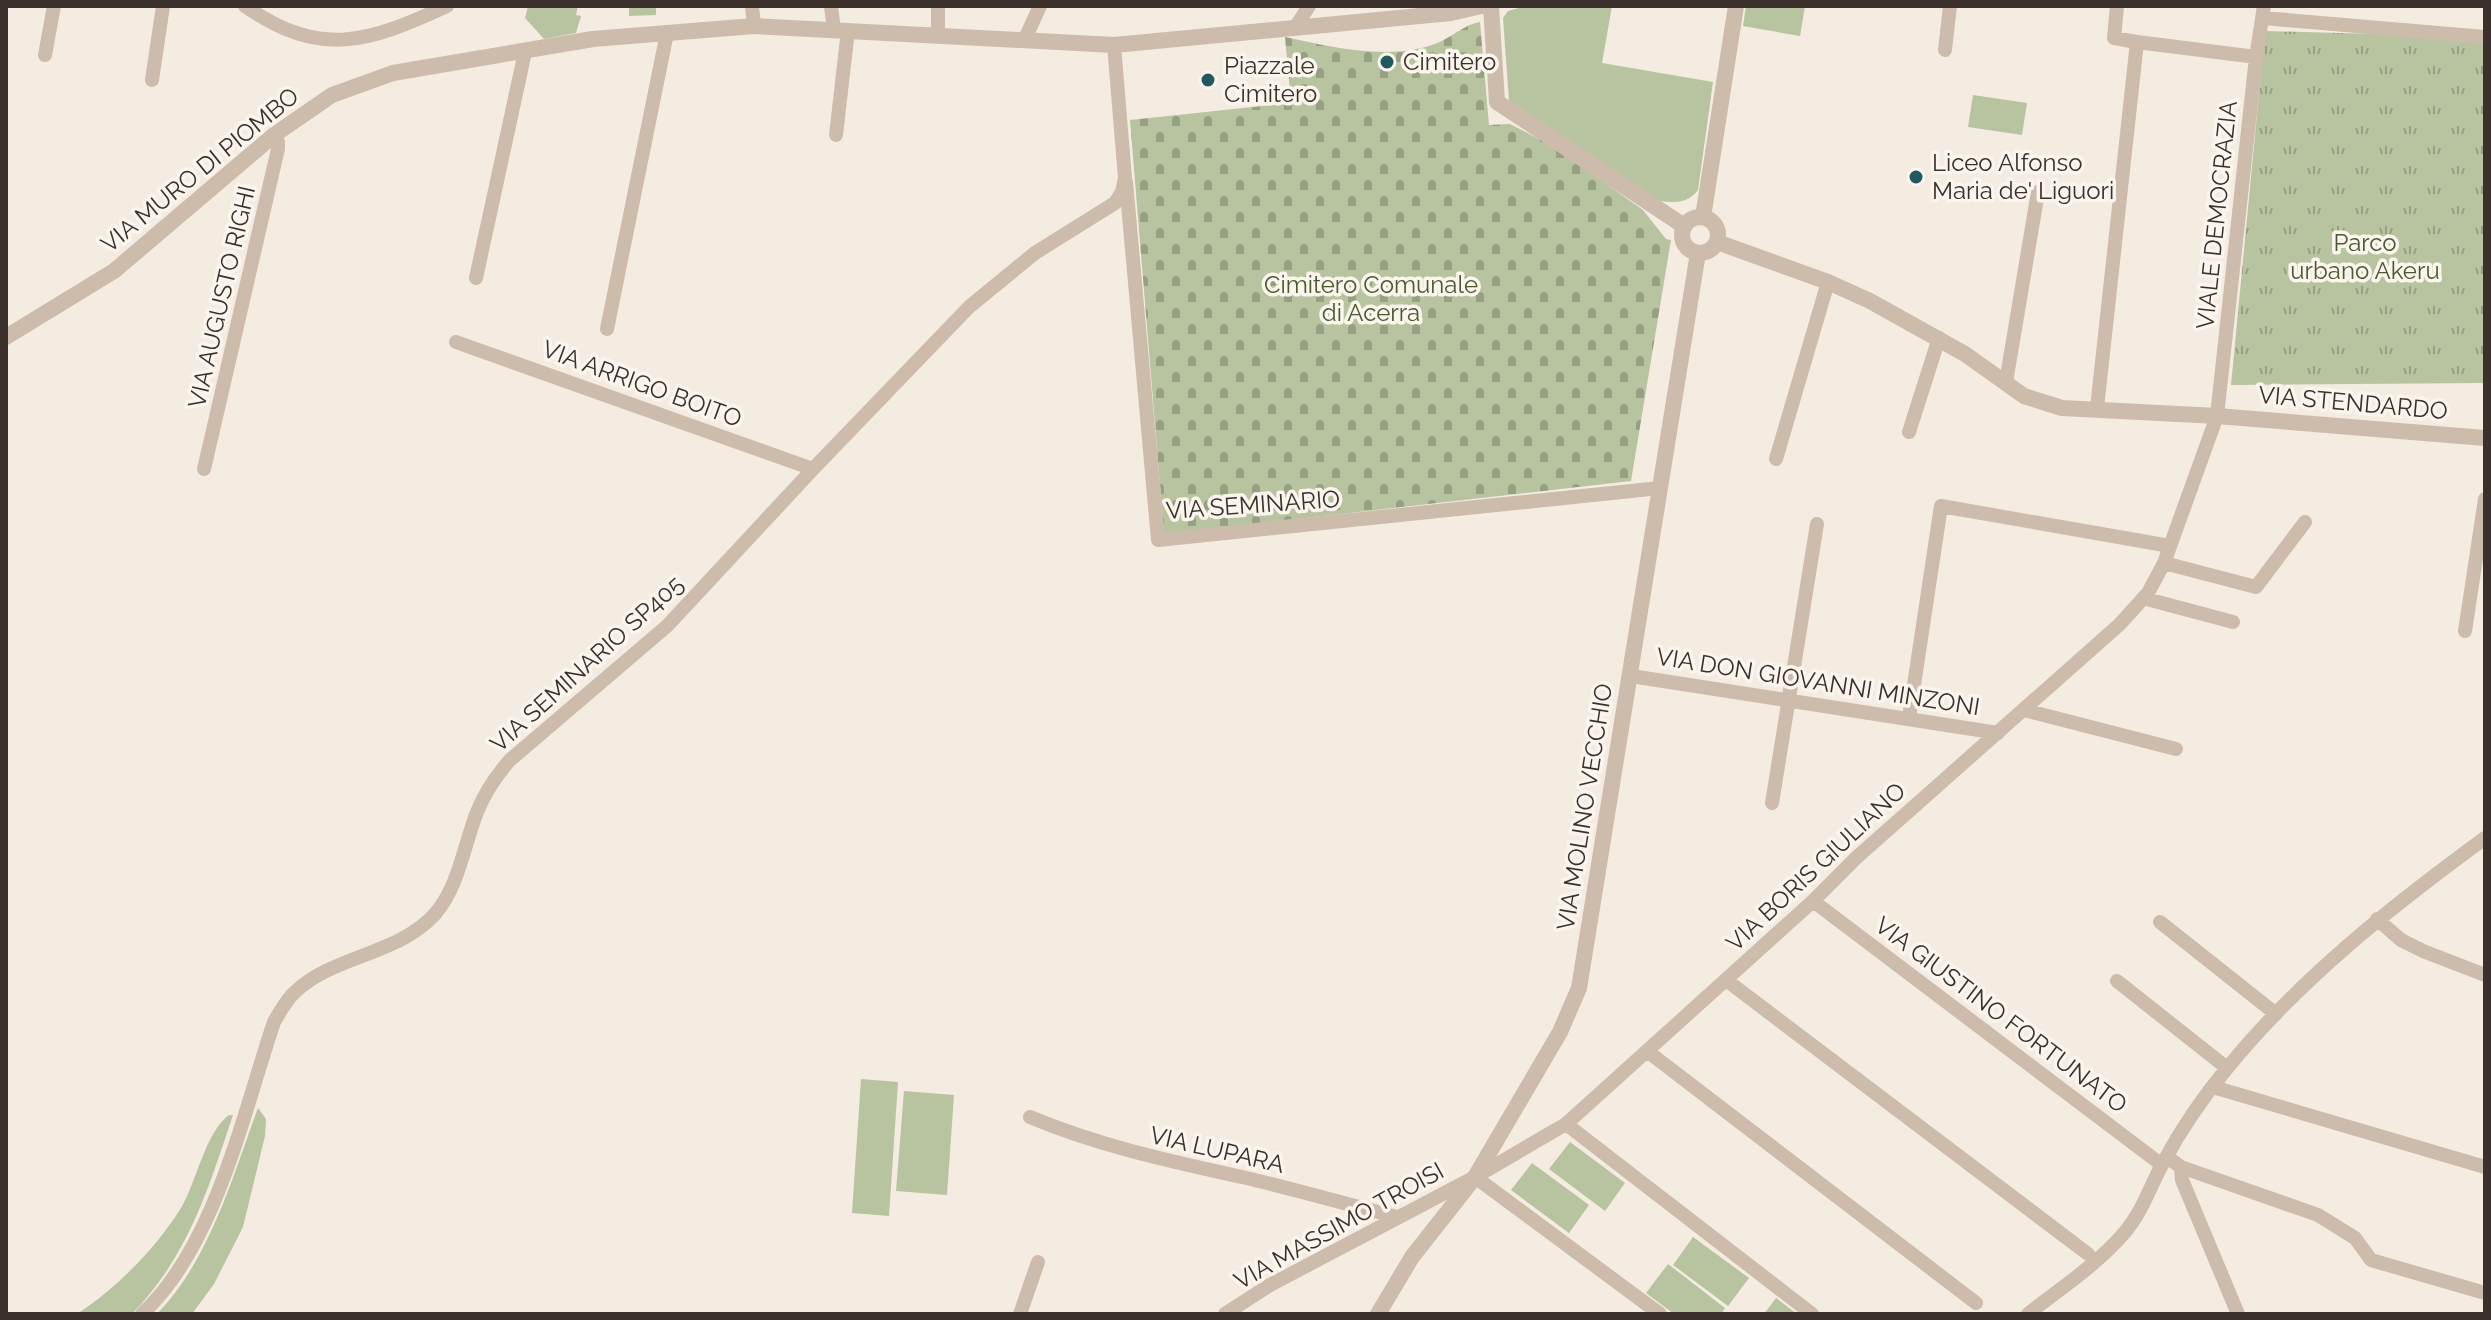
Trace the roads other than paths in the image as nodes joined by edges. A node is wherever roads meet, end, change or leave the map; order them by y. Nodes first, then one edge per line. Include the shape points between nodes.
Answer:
1 (54, 6) edge
2 (163, 6) edge
3 (245, 6) edge
4 (447, 6) edge
5 (752, 6) edge
6 (831, 6) edge
7 (938, 6) edge
8 (1040, 6) edge
9 (1309, 6) edge
10 (1491, 6) edge
11 (1736, 6) edge
12 (1950, 6) edge
13 (2117, 6) edge
14 (1474, 7) edge
15 (1450, 10) edge
16 (2264, 12) edge
17 (754, 26) junction
18 (1295, 28) junction
19 (841, 30) junction
20 (667, 33) junction
21 (938, 36) junction
22 (2485, 37) edge
23 (1024, 41) junction
24 (2137, 42) junction
25 (1114, 45) junction
26 (1945, 50) dead end
27 (525, 52) junction
28 (45, 55) dead end
29 (2256, 57) junction
30 (152, 80) dead end
31 (836, 135) dead end
32 (271, 137) junction
33 (1125, 178) junction
34 (2038, 192) dead end
35 (1703, 217) junction
36 (1684, 226) junction
37 (1717, 242) junction
38 (1698, 253) junction
39 (476, 278) dead end
40 (1828, 282) junction
41 (607, 329) dead end
42 (11, 331) edge
43 (1939, 338) junction
44 (456, 342) dead end
45 (2006, 382) junction
46 (2097, 408) junction
47 (2217, 416) junction
48 (1909, 432) dead end
49 (2485, 438) edge
50 (1776, 459) dead end
51 (204, 469) dead end
52 (813, 469) junction
53 (1660, 488) junction
54 (2485, 499) edge
55 (2305, 522) dead end
56 (1817, 524) dead end
57 (2170, 546) junction
58 (2164, 563) junction
59 (2143, 598) junction
60 (2233, 622) dead end
61 (2465, 631) dead end
62 (1631, 676) junction
63 (1787, 700) junction
64 (2024, 710) junction
65 (1909, 718) junction
66 (1998, 733) junction
67 (2176, 749) dead end
68 (1772, 803) dead end
69 (2485, 838) edge
70 (1813, 901) junction
71 (2377, 919) junction
72 (2160, 922) dead end
73 (2485, 975) edge
74 (1726, 980) junction
75 (2117, 981) dead end
76 (2276, 1014) junction
77 (1647, 1051) junction
78 (2227, 1068) junction
79 (2213, 1087) junction
80 (1030, 1117) dead end
81 (1566, 1124) junction
82 (2164, 1161) junction
83 (2181, 1167) junction
84 (2485, 1167) edge
85 (1475, 1177) junction
86 (1397, 1217) junction
87 (2088, 1254) dead end
88 (1038, 1262) dead end
89 (2485, 1293) edge
90 (1976, 1303) dead end
91 (142, 1314) edge
92 (1020, 1314) edge
93 (1225, 1314) edge
94 (1378, 1314) edge
95 (1660, 1314) edge
96 (1812, 1314) edge
97 (2028, 1314) edge
98 (2238, 1314) edge

1 - 28 street
2 - 30 street
3 - 4 street via 302,36 350,41 400,28
5 - 17 street
6 - 19 street
7 - 21 street
8 - 23 street
9 - 18 street
10 - 36 street via 1497,102
11 - 35 street
12 - 26 street
13 - 24 street via 2114,38
14 - 15 street, VIA MURO DI PIOMBO
15 - 18 street, VIA MURO DI PIOMBO
16 - 22 street
16 - 29 street, VIALE DEMOCRAZIA
17 - 19 street, VIA MURO DI PIOMBO
17 - 20 street, VIA MURO DI PIOMBO
18 - 25 street, VIA MURO DI PIOMBO
19 - 21 street, VIA MURO DI PIOMBO
19 - 31 street
20 - 27 street, VIA MURO DI PIOMBO
20 - 41 street
21 - 23 street, VIA MURO DI PIOMBO
23 - 25 street, VIA MURO DI PIOMBO
24 - 29 street
24 - 46 street
25 - 33 street
27 - 32 street, VIA MURO DI PIOMBO via 393,73 332,95
27 - 39 street
29 - 47 street, VIALE DEMOCRAZIA
32 - 42 street, VIA MURO DI PIOMBO via 114,271
32 - 51 street, VIA AUGUSTO RIGHI via 278,149
33 - 52 street, VIA SEMINARIO SP405 via 1115,203 1035,253 969,307
33 - 53 street, VIA SEMINARIO via 1158,540
34 - 45 street
35 - 36 street
35 - 37 street via 1715,225
36 - 38 street via 1684,244
37 - 38 street
37 - 40 street, VIA STENDARDO
38 - 53 street, VIA MOLINO VECCHIO
40 - 43 street, VIA STENDARDO
40 - 50 street
43 - 45 street, VIA STENDARDO
43 - 48 street
44 - 52 street, VIA ARRIGO BOITO
45 - 46 street, VIA STENDARDO via 2038,402
46 - 47 street, VIA STENDARDO
47 - 49 street, VIA STENDARDO
47 - 57 street, VIA BORIS GIULIANO
52 - 91 street, VIA SEMINARIO SP405 via 667,626 494,778 454,883 435,913 404,937 309,982 288,1000 274,1022 201,1231 175,1276
53 - 62 street, VIA MOLINO VECCHIO
54 - 61 street
55 - 58 street via 2256,587
56 - 63 street
57 - 58 street, VIA BORIS GIULIANO
57 - 65 street via 1941,506
58 - 59 street, VIA BORIS GIULIANO
59 - 60 street
59 - 64 street, VIA BORIS GIULIANO
62 - 63 street, VIA DON GIOVANNI MINZONI
62 - 85 street, VIA MOLINO VECCHIO via 1579,988 1560,1032
63 - 65 street, VIA DON GIOVANNI MINZONI
63 - 68 street
64 - 66 street, VIA BORIS GIULIANO
64 - 67 street
65 - 66 street, VIA DON GIOVANNI MINZONI
66 - 70 street, VIA BORIS GIULIANO
69 - 71 street
70 - 74 street, VIA BORIS GIULIANO
70 - 82 street, VIA GIUSTINO FORTUNATO
71 - 73 street via 2401,940
71 - 76 street
72 - 76 street
74 - 77 street, VIA BORIS GIULIANO
74 - 87 street
75 - 78 street
76 - 78 street
77 - 81 street, VIA BORIS GIULIANO
77 - 90 street
78 - 79 street
79 - 82 street
79 - 84 street
80 - 86 street, VIA LUPARA via 1127,1151
81 - 85 street, VIA BORIS GIULIANO
81 - 96 street
82 - 83 street, VIA GIUSTINO FORTUNATO
82 - 97 street via 2126,1232
83 - 89 street, VIA GIUSTINO FORTUNATO via 2318,1215 2355,1238 2371,1260
83 - 98 street
85 - 86 street, VIA MASSIMO TROISI
85 - 94 street, VIA MOLINO VECCHIO via 1412,1257
85 - 95 street
86 - 93 street, VIA MASSIMO TROISI
88 - 92 street

